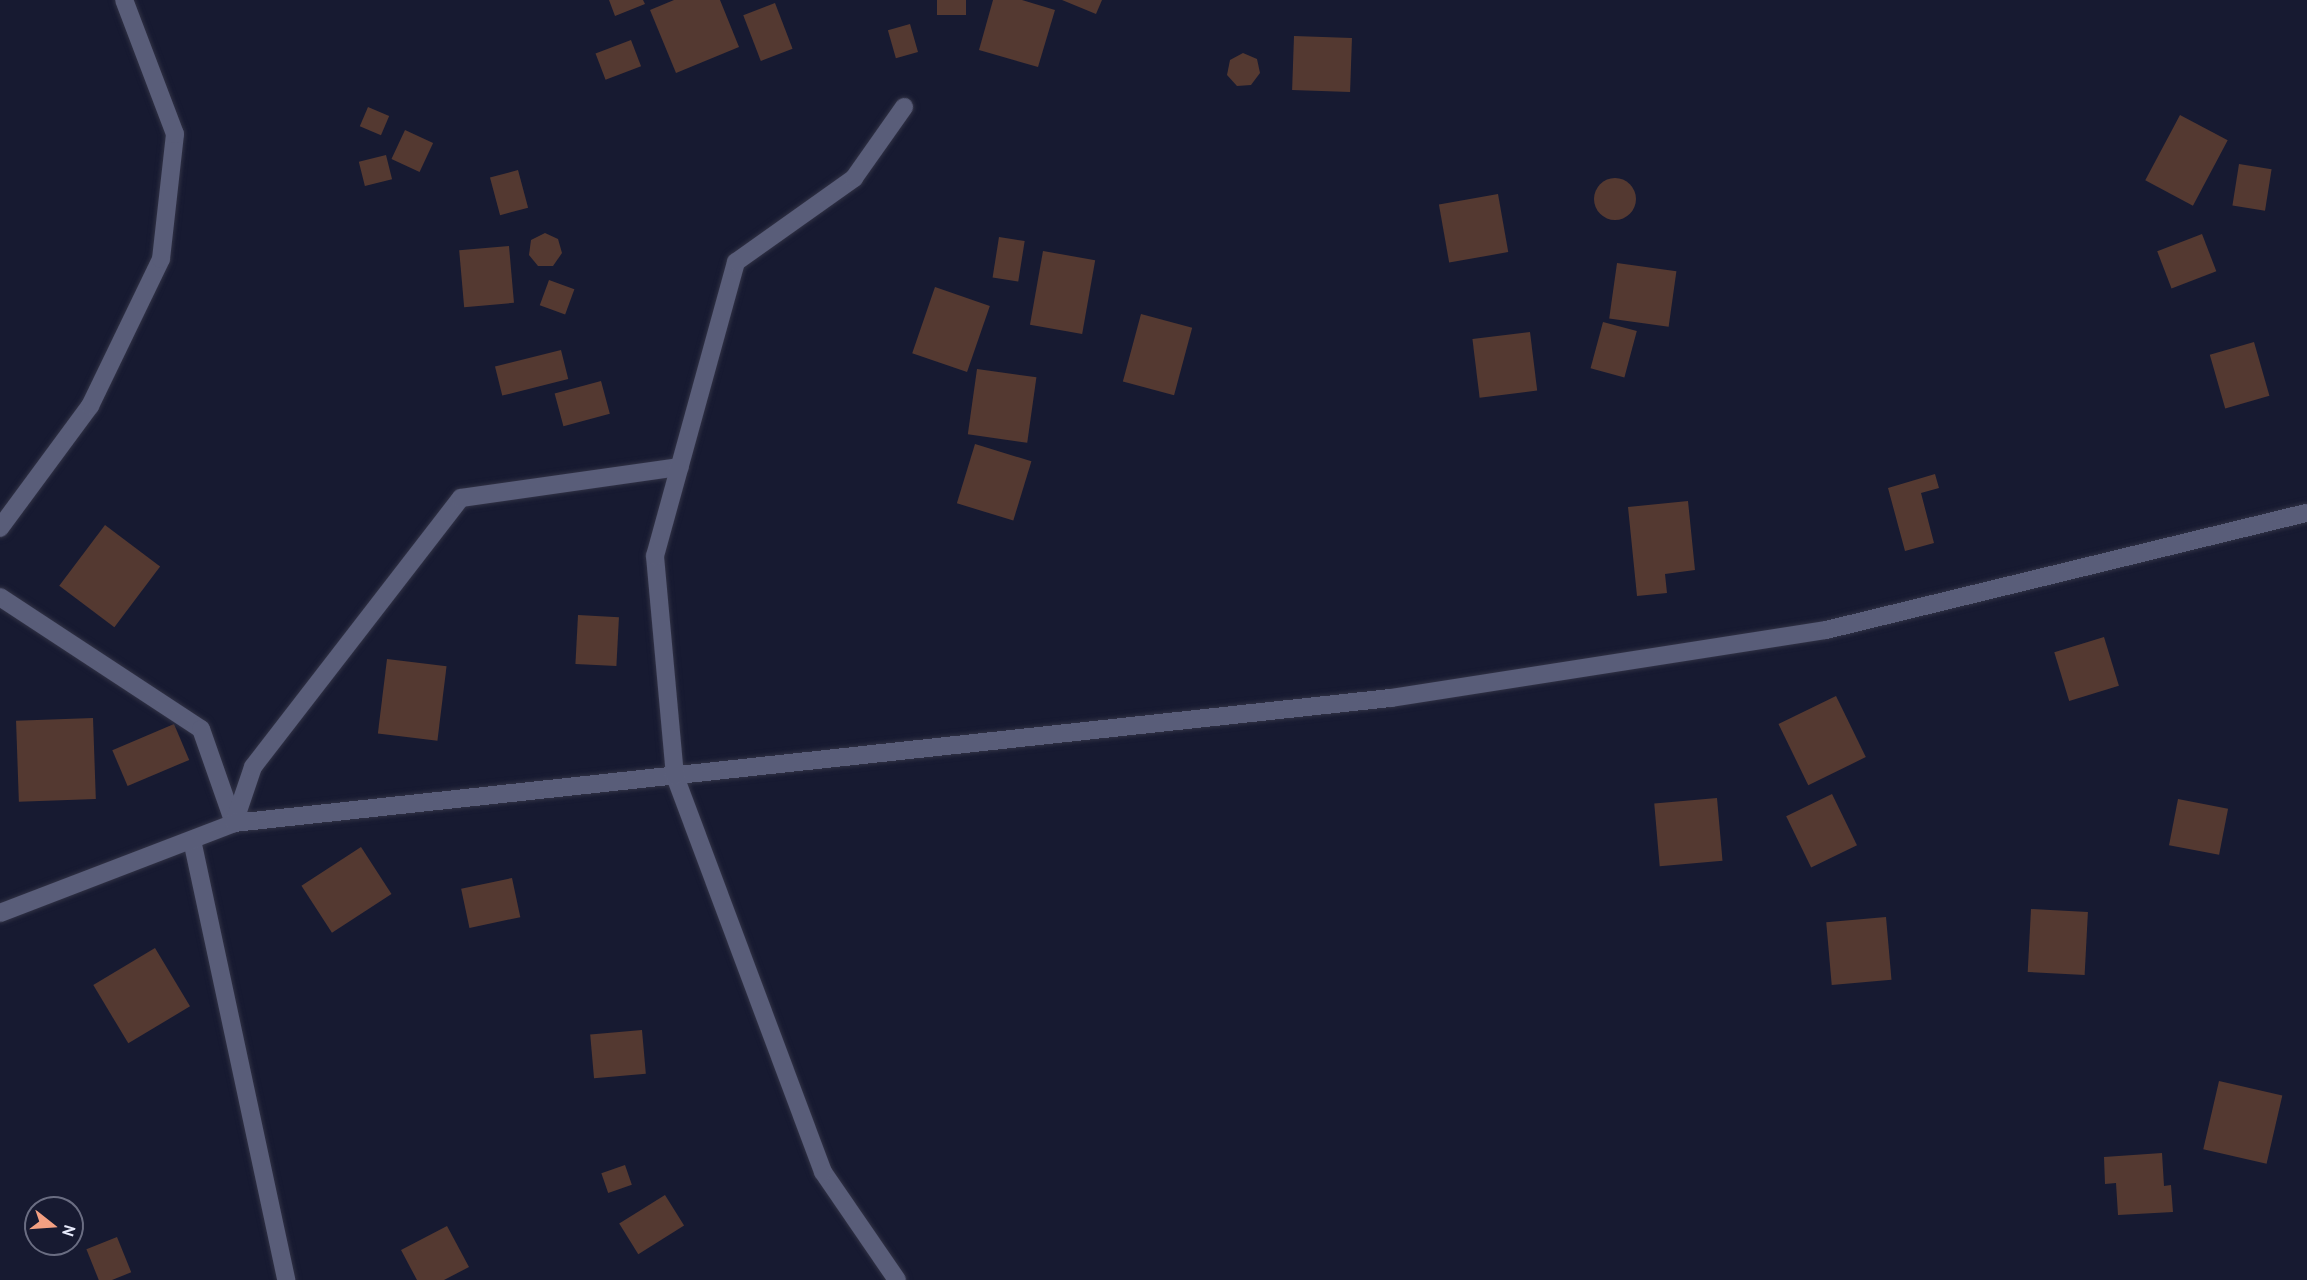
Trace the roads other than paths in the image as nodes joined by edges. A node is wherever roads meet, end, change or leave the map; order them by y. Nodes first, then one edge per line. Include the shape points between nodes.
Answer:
1 (124, 0) edge
2 (904, 107) dead end
3 (680, 467) junction
4 (2307, 513) edge
5 (0, 528) edge
6 (0, 597) edge
7 (675, 776) junction
8 (234, 824) junction
9 (192, 840) junction
10 (0, 913) edge
11 (286, 1280) edge
12 (897, 1280) edge

1 - 5 street via 175,134 161,259 90,406
2 - 3 street via 854,178 736,262
3 - 7 street via 655,556
3 - 8 street via 461,498 253,767
4 - 7 street via 1826,630 1391,698
6 - 8 street via 201,729
7 - 8 street
7 - 12 street via 823,1172
8 - 9 street
9 - 10 street
9 - 11 street

